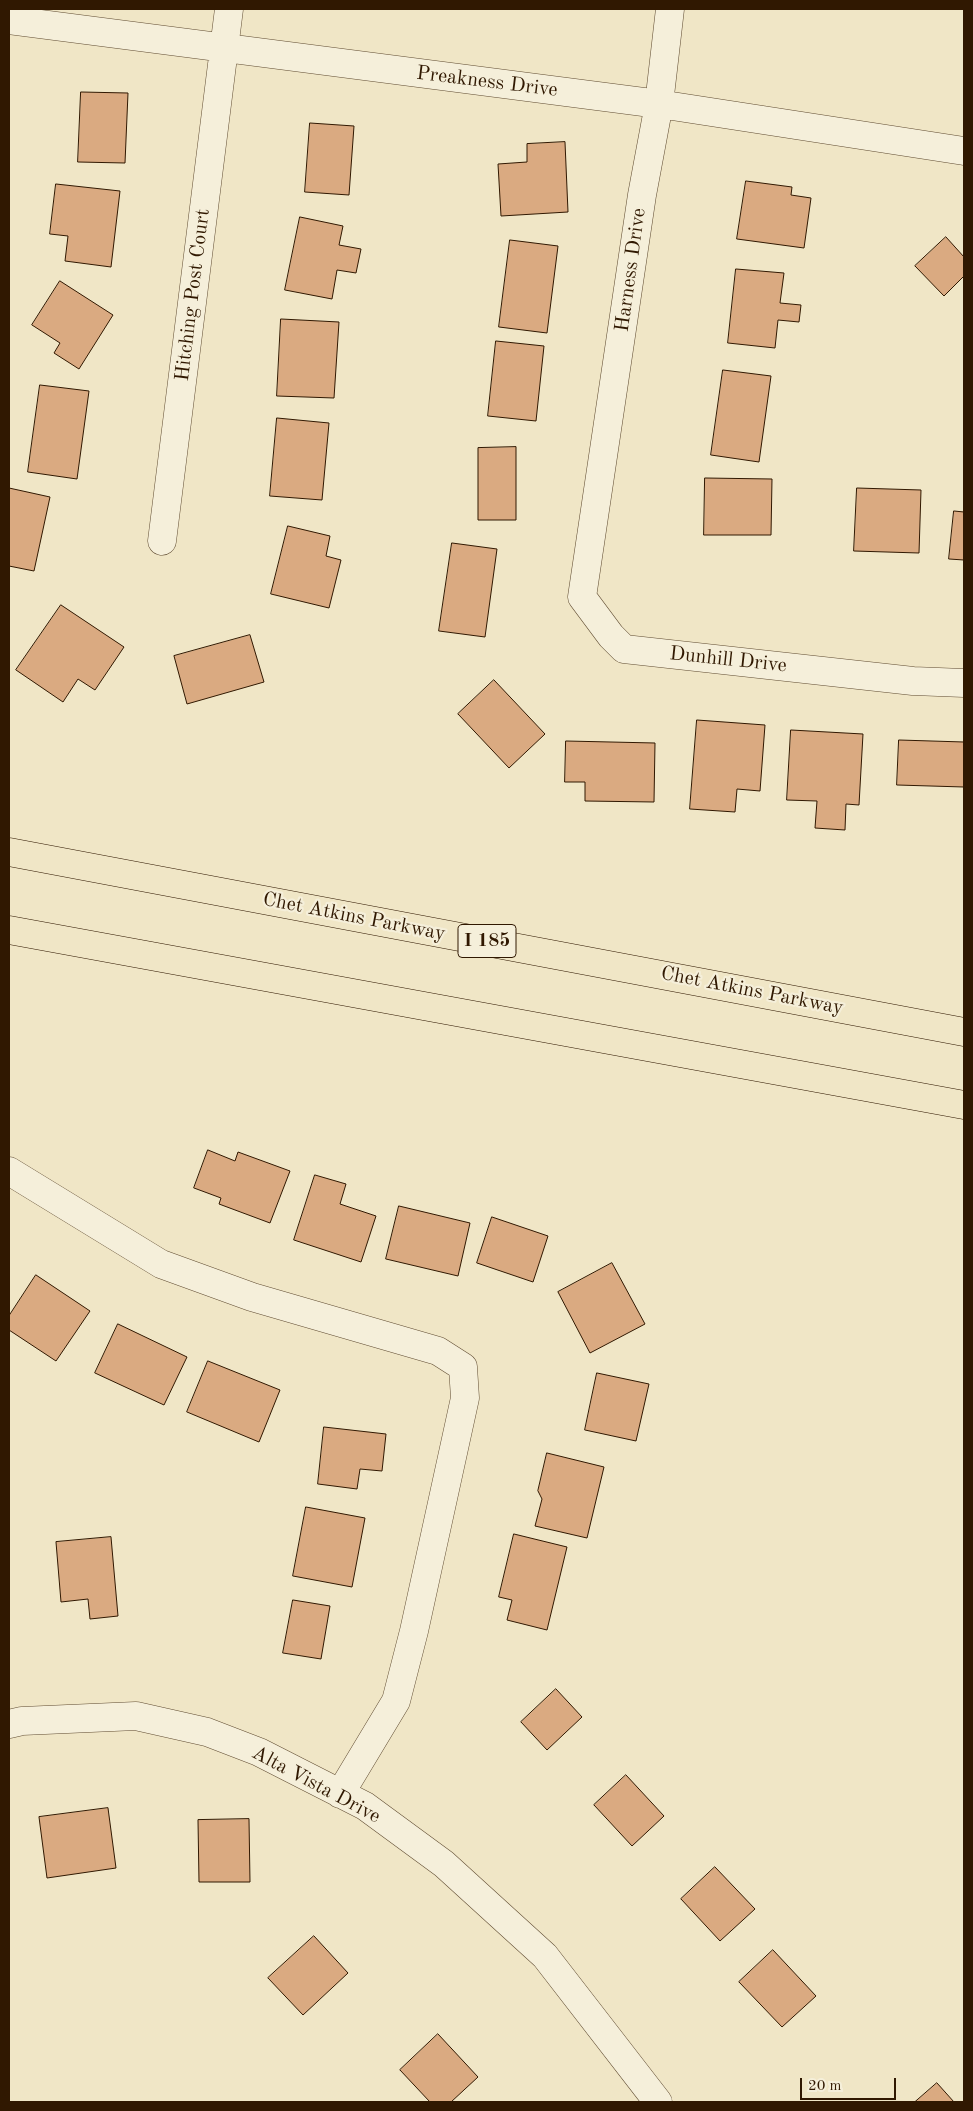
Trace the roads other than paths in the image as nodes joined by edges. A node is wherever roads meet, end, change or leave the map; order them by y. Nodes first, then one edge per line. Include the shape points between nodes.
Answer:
1 (229, 9) edge
2 (670, 9) edge
3 (9, 20) edge
4 (223, 48) junction
5 (660, 104) junction
6 (964, 151) edge
7 (592, 532) joint
8 (162, 541) dead end
9 (964, 683) edge
10 (9, 852) edge
11 (9, 930) edge
12 (964, 1032) edge
13 (964, 1104) edge
14 (9, 1171) edge
15 (9, 1724) edge
16 (340, 1794) junction
17 (658, 2102) edge

1 - 4 street, Hitching Post Court
2 - 5 street, Harness Drive
3 - 4 street, Preakness Drive
4 - 5 street, Preakness Drive
4 - 8 street, Hitching Post Court
5 - 6 street, Preakness Drive
5 - 7 street, Harness Drive via 642,195
7 - 9 street, Dunhill Drive via 582,597 624,649 913,681
10 - 12 highway, Chet Atkins Parkway / I 185
11 - 13 highway
14 - 16 street via 161,1264 252,1297 438,1351 463,1367 466,1398 396,1701
15 - 16 street, Alta Vista Drive via 136,1716 207,1732 259,1752
16 - 17 street, Alta Vista Drive via 365,1806 444,1864 545,1956

